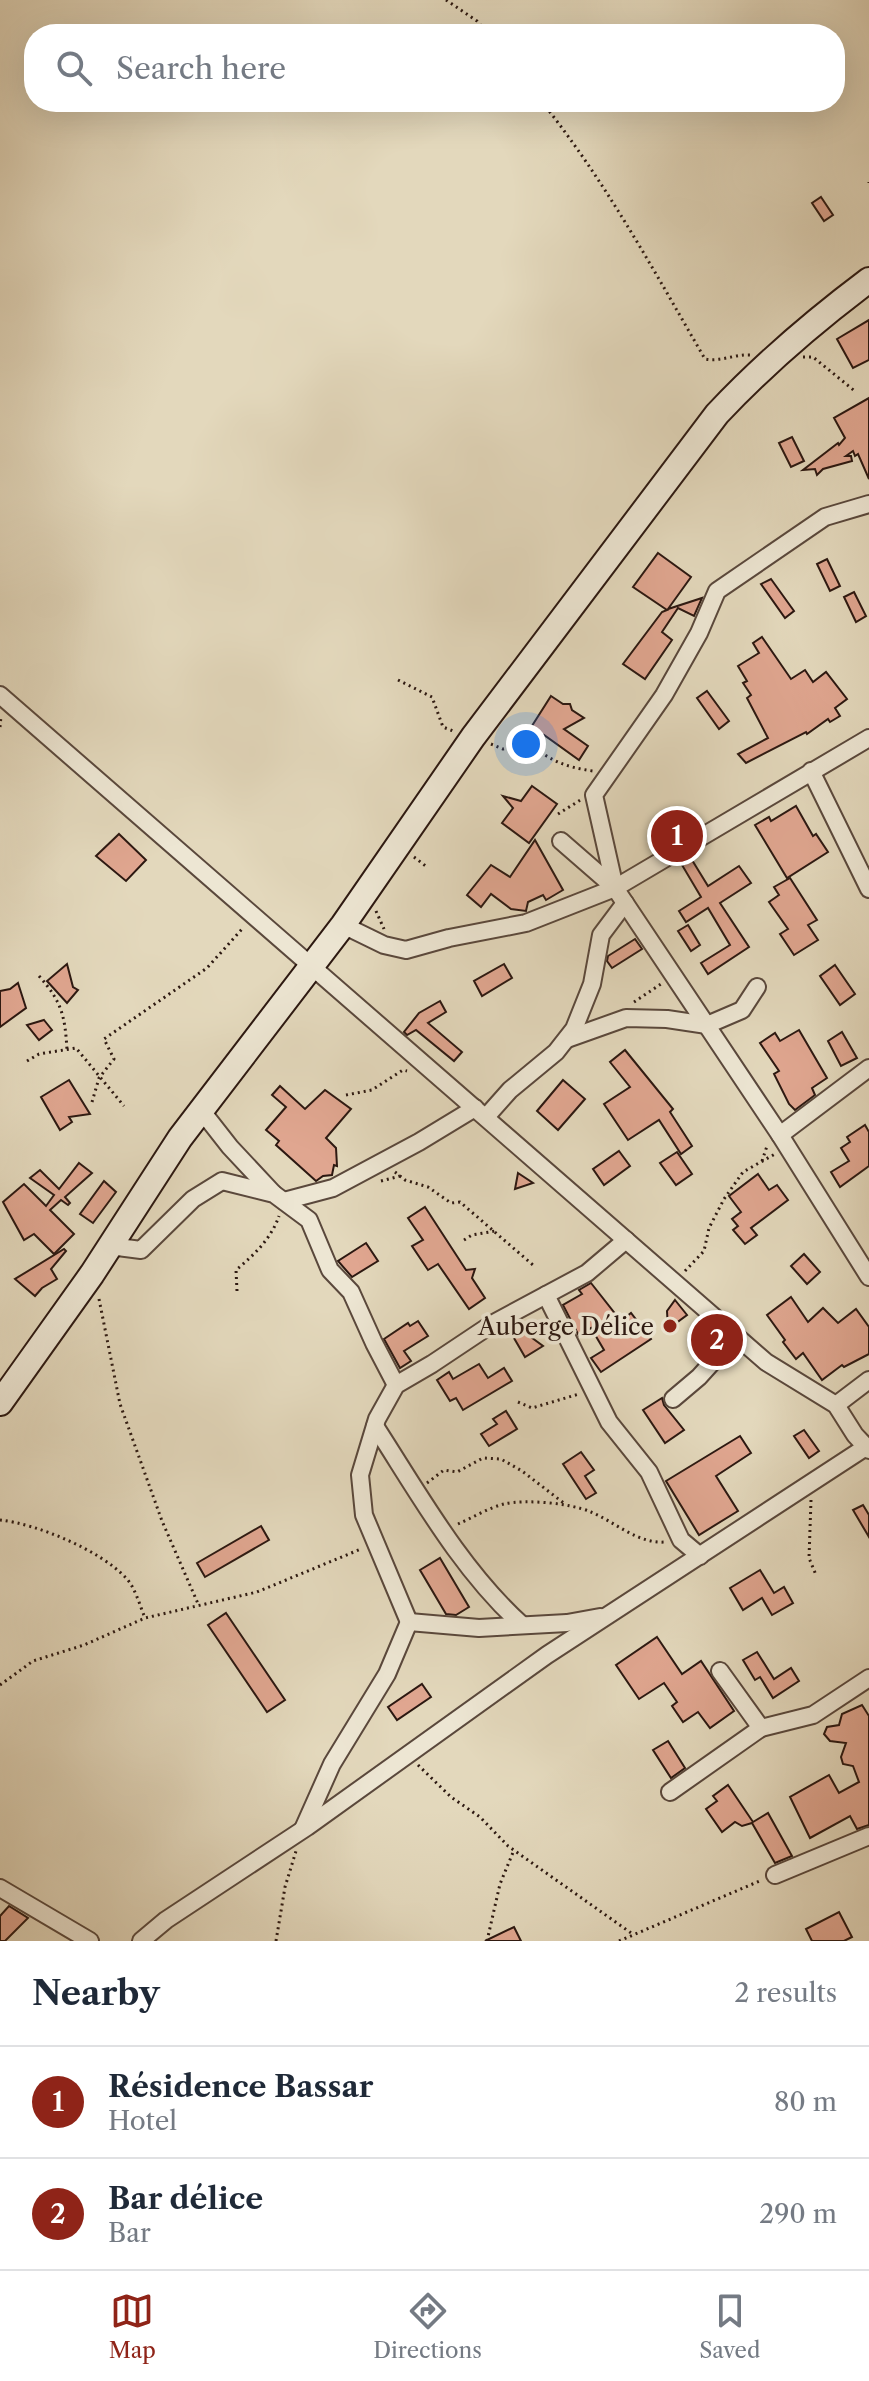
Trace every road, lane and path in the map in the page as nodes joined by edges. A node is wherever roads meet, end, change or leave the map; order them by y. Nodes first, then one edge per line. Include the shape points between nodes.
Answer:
1 (446, 0) edge
2 (480, 24) edge
3 (550, 112) edge
4 (869, 280) edge
5 (777, 355) junction
6 (856, 392) dead end
7 (869, 504) edge
8 (0, 695) edge
9 (869, 738) edge
10 (811, 771) junction
11 (594, 795) junction
12 (558, 814) dead end
13 (561, 841) dead end
14 (615, 888) junction
15 (869, 889) edge
16 (365, 894) junction
17 (625, 903) junction
18 (343, 925) junction
19 (243, 930) dead end
20 (384, 945) junction
21 (312, 966) junction
22 (39, 976) dead end
23 (675, 976) junction
24 (757, 987) dead end
25 (616, 1021) junction
26 (707, 1025) junction
27 (566, 1040) junction
28 (67, 1050) junction
29 (27, 1061) dead end
30 (869, 1068) edge
31 (99, 1078) junction
32 (442, 1079) junction
33 (346, 1095) dead end
34 (92, 1102) dead end
35 (124, 1106) dead end
36 (201, 1110) junction
37 (480, 1112) junction
38 (780, 1135) junction
39 (384, 1161) junction
40 (796, 1161) junction
41 (279, 1198) junction
42 (495, 1231) junction
43 (464, 1240) dead end
44 (626, 1240) junction
45 (110, 1246) junction
46 (533, 1265) dead end
47 (92, 1274) junction
48 (869, 1277) edge
49 (674, 1282) junction
50 (237, 1291) dead end
51 (546, 1295) junction
52 (736, 1336) junction
53 (869, 1380) edge
54 (396, 1385) junction
55 (594, 1390) junction
56 (673, 1399) dead end
57 (518, 1402) dead end
58 (0, 1403) edge
59 (836, 1405) junction
60 (375, 1426) junction
61 (867, 1448) edge
62 (410, 1480) junction
63 (812, 1483) junction
64 (568, 1507) junction
65 (0, 1520) edge
66 (443, 1530) junction
67 (681, 1540) junction
68 (377, 1542) junction
69 (700, 1556) junction
70 (816, 1575) dead end
71 (199, 1606) junction
72 (607, 1616) junction
73 (145, 1618) junction
74 (409, 1622) junction
75 (522, 1625) junction
76 (720, 1671) dead end
77 (869, 1678) edge
78 (0, 1685) edge
79 (761, 1728) junction
80 (408, 1755) junction
81 (670, 1792) dead end
82 (302, 1830) junction
83 (869, 1836) edge
84 (514, 1850) junction
85 (775, 1875) joint
86 (0, 1888) edge
87 (634, 1935) junction
88 (90, 1941) edge
89 (141, 1941) edge
90 (276, 1941) edge
91 (487, 1941) edge
92 (619, 1941) edge

1 - 2 path
3 - 5 path via 621,213 705,359
4 - 5 street
5 - 6 path via 813,357
5 - 16 street via 717,414 473,737
7 - 11 street via 825,517 717,591 664,695
8 - 21 street
9 - 10 street
10 - 14 street
10 - 15 street
11 - 12 path
11 - 14 street
13 - 14 street
14 - 17 street
14 - 20 street via 526,923 406,950
16 - 18 street
16 - 20 path via 384,924
17 - 23 street
17 - 27 street via 601,935 592,984
18 - 20 street
18 - 21 street
19 - 31 path via 207,968 104,1039 114,1059
21 - 32 street
21 - 36 street
22 - 28 path via 61,1005
23 - 25 path via 626,1007
23 - 26 street
24 - 26 street via 742,1010
25 - 26 street via 667,1019
25 - 27 street
26 - 38 street
27 - 37 street
28 - 29 path
28 - 31 path via 76,1048
30 - 38 street
31 - 34 path
31 - 35 path
32 - 33 path via 403,1070 372,1090
32 - 37 street
36 - 41 street
36 - 45 street
37 - 39 street
37 - 44 street
38 - 40 street
39 - 41 street via 333,1188
39 - 42 path via 405,1180 428,1187 451,1203 460,1202
40 - 48 street
40 - 49 path via 775,1154 743,1172 709,1228 704,1251
41 - 45 street via 222,1181 193,1199 141,1250
41 - 50 path via 275,1229 236,1270
41 - 54 street via 309,1220 330,1270 351,1292
42 - 43 path
42 - 46 path
44 - 49 street
44 - 51 street via 587,1273
45 - 47 street
47 - 58 street
47 - 71 path via 120,1404
49 - 52 street
51 - 54 street
51 - 55 street
52 - 56 street
52 - 59 street via 766,1362
53 - 59 street
54 - 60 street
55 - 57 path via 532,1408
55 - 67 street via 609,1422 649,1472
59 - 61 street
60 - 62 street
60 - 68 street via 360,1475 364,1515
61 - 63 street
62 - 64 path via 428,1483 444,1470 457,1472 483,1458 501,1459
62 - 66 street
63 - 69 street
63 - 70 path via 809,1558
64 - 66 path via 505,1504
64 - 67 path via 592,1512 650,1543
65 - 73 path via 55,1534 97,1556 128,1579
66 - 75 street via 497,1602
67 - 69 street
68 - 71 path via 257,1592
68 - 74 street
69 - 72 street
71 - 73 path
72 - 75 street
72 - 80 street
73 - 78 path via 33,1661
74 - 75 street via 479,1628
74 - 82 street via 387,1674 332,1764
76 - 79 street
77 - 79 street via 813,1715
79 - 81 street
80 - 82 street
80 - 84 path
82 - 89 street
82 - 90 path
83 - 85 street
84 - 87 path
84 - 91 path
85 - 87 path
86 - 88 street
87 - 92 path

